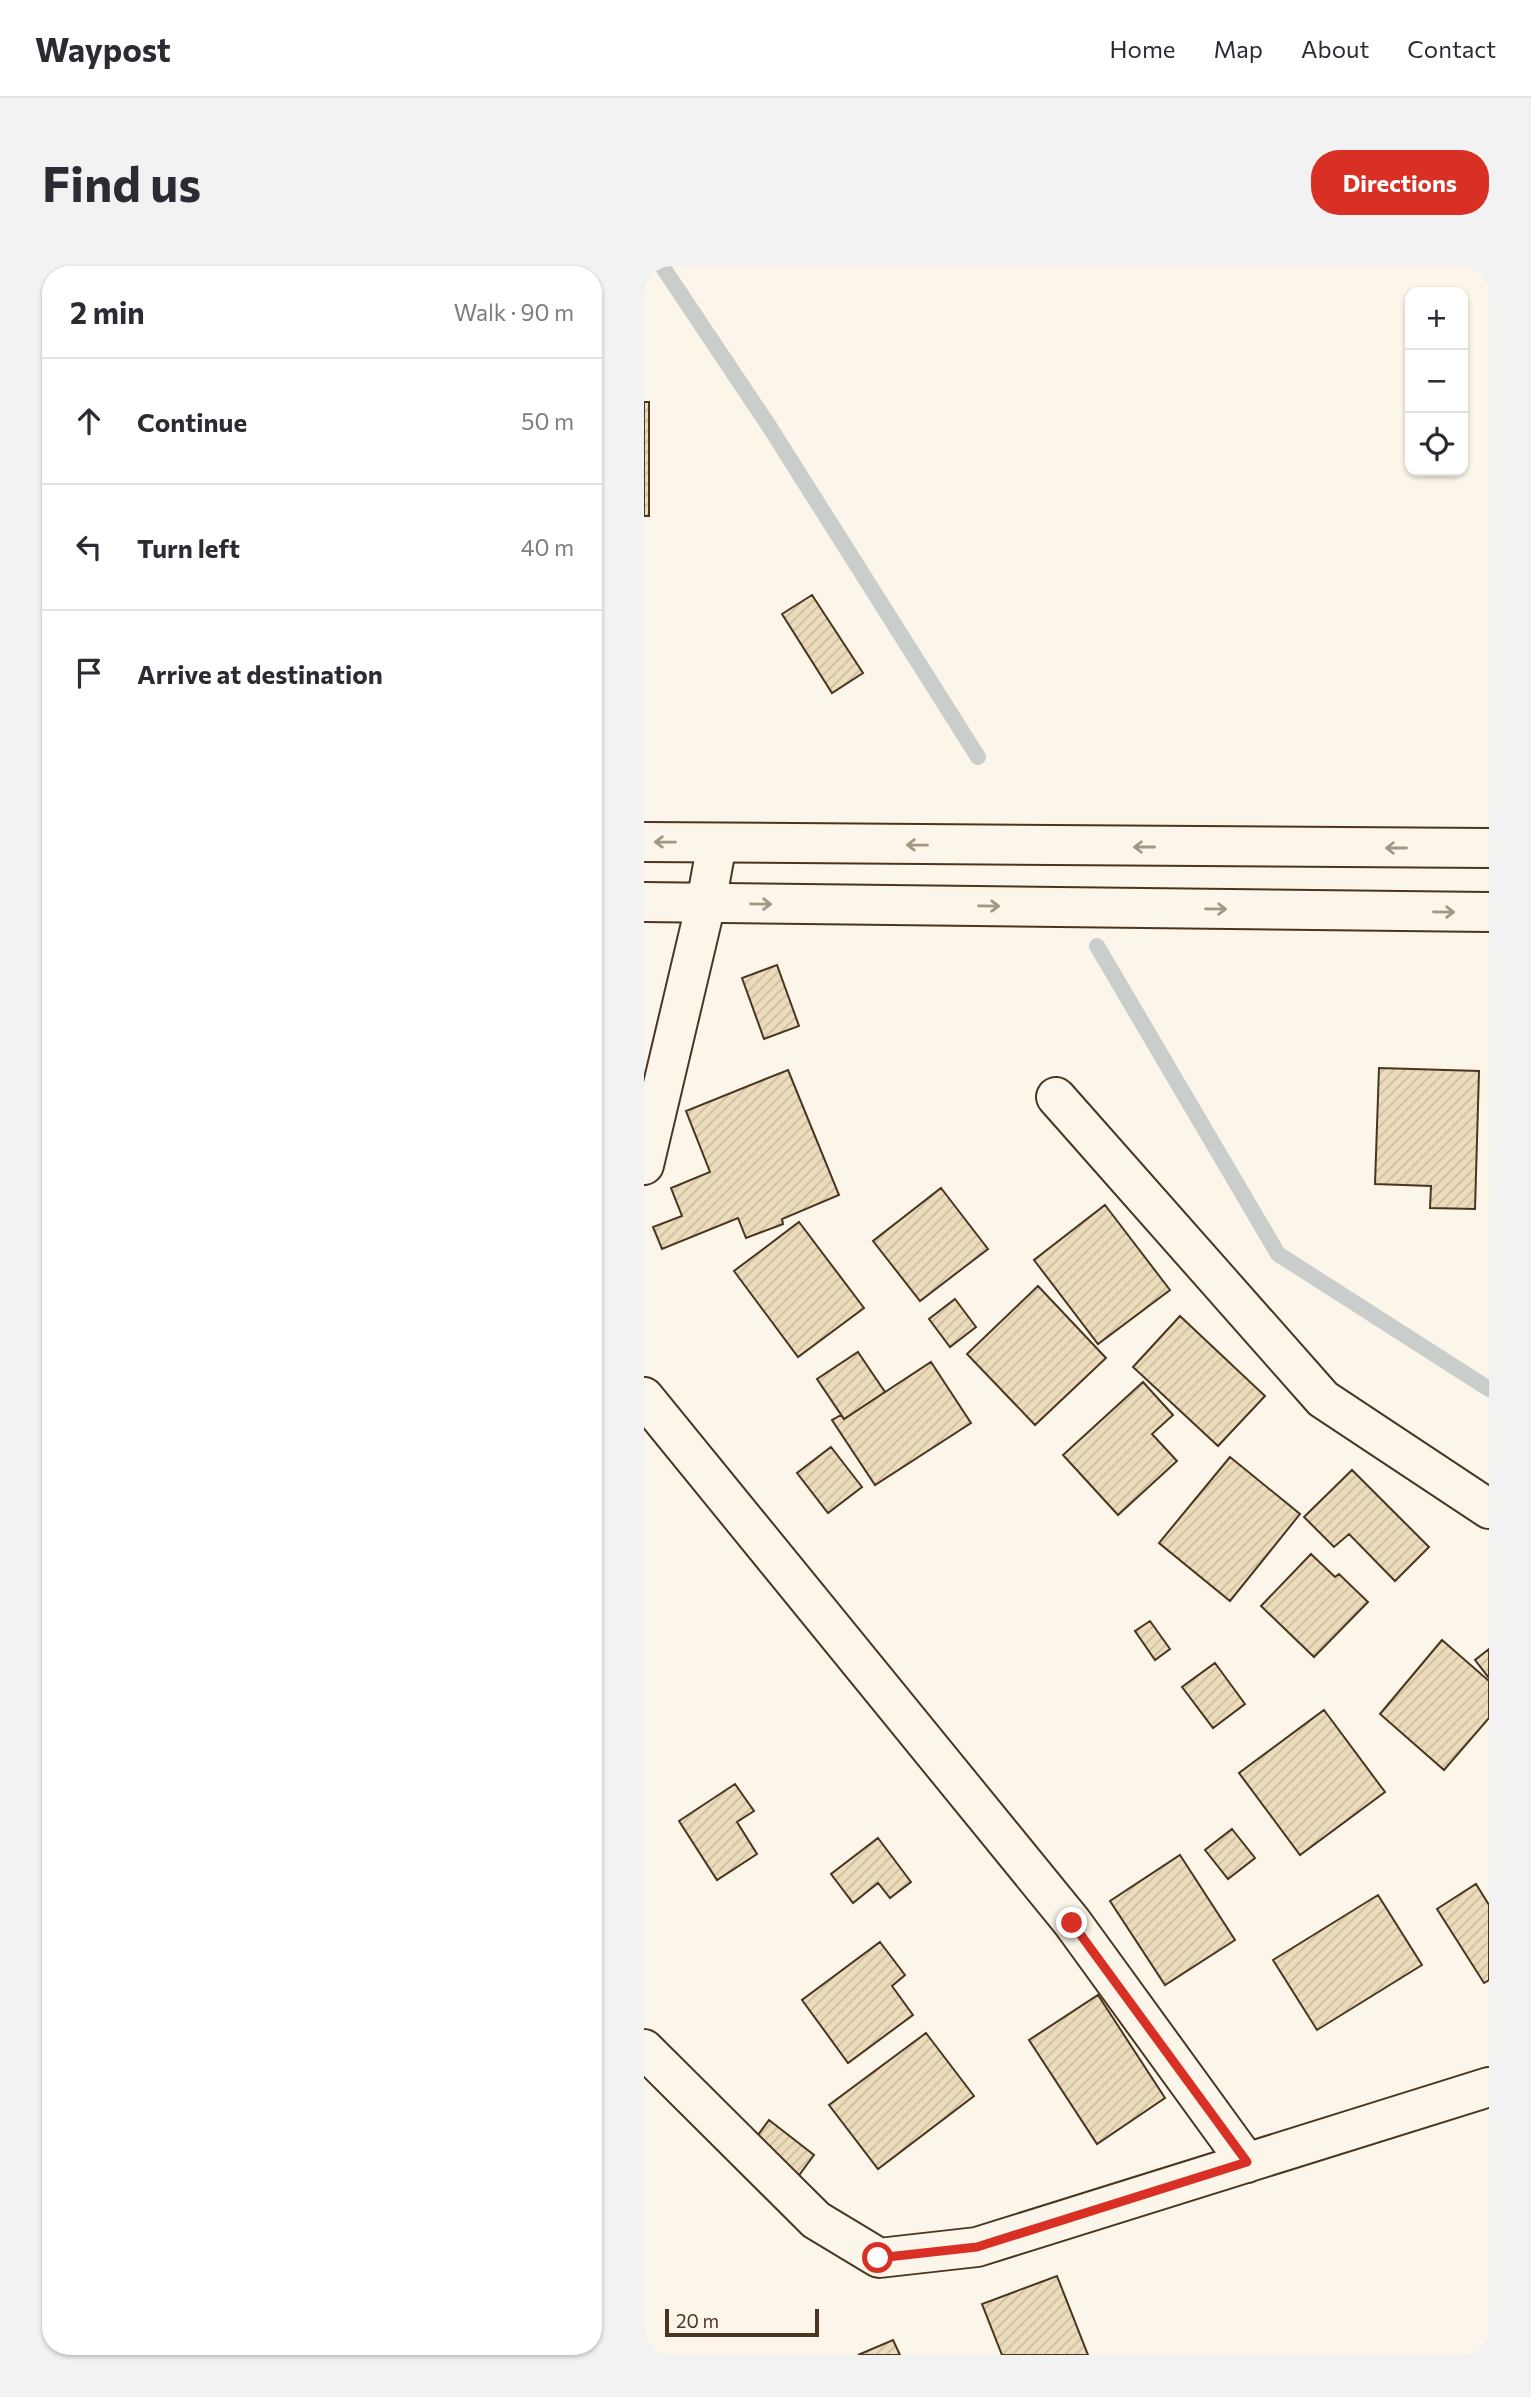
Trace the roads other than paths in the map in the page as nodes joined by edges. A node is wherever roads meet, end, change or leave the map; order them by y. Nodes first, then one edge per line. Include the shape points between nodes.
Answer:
1 (644, 842) edge
2 (717, 843) junction
3 (1489, 848) edge
4 (644, 902) edge
5 (706, 903) junction
6 (1489, 912) edge
7 (1056, 1097) dead end
8 (644, 1165) edge
9 (644, 1397) edge
10 (1489, 1509) edge
11 (644, 2049) edge
12 (1489, 2087) edge
13 (1247, 2162) junction

2 -> 1 main road
3 -> 2 main road
2 - 5 main road
4 - 5 main road
5 -> 6 main road
5 - 8 main road
7 - 10 main road via 1322,1399
9 - 13 main road via 1072,1923
11 - 13 main road via 816,2220 878,2258 977,2247
12 - 13 main road

